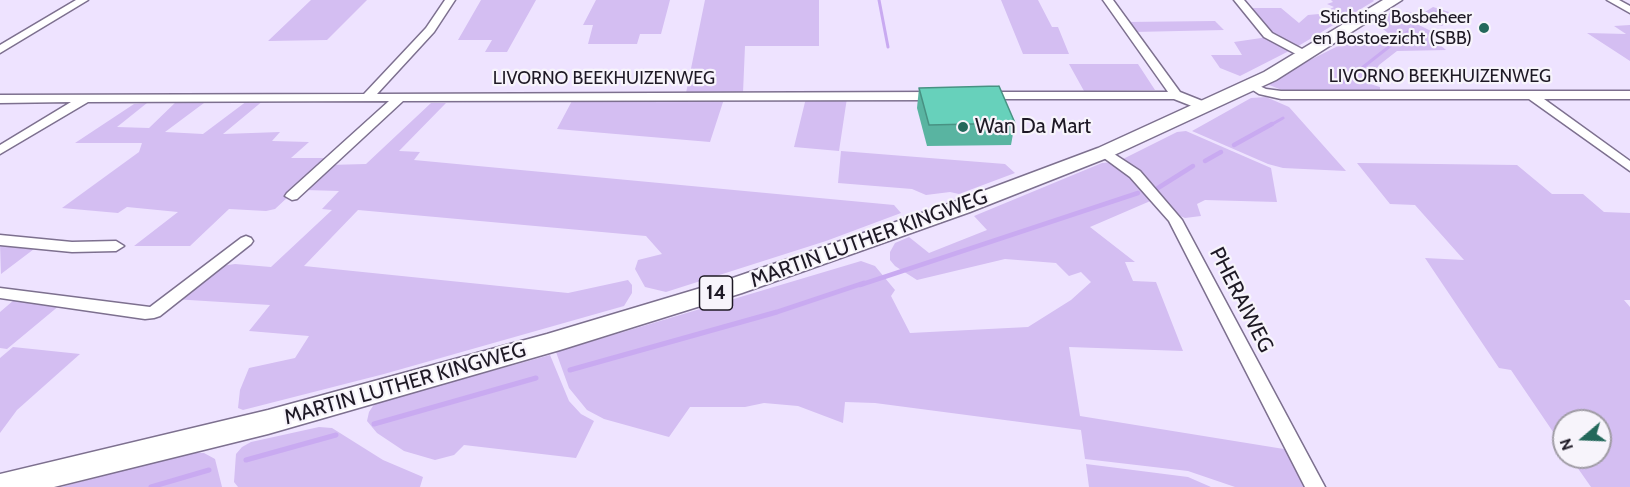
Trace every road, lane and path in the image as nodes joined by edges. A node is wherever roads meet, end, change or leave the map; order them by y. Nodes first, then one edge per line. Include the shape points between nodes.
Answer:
1 (83, 0) edge
2 (450, 0) edge
3 (1108, 0) edge
4 (1239, 0) edge
5 (1394, 0) edge
6 (1612, 0) edge
7 (1630, 10) edge
8 (0, 50) edge
9 (1298, 51) dead end
10 (1251, 85) junction
11 (1176, 95) junction
12 (1630, 95) edge
13 (948, 96) edge
14 (968, 96) edge
15 (1533, 96) junction
16 (87, 98) junction
17 (368, 98) junction
18 (399, 98) junction
19 (0, 99) edge
20 (1206, 107) junction
21 (0, 150) edge
22 (1105, 152) junction
23 (1630, 167) edge
24 (292, 196) dead end
25 (0, 240) edge
26 (246, 241) dead end
27 (116, 246) dead end
28 (0, 293) edge
29 (35, 483) edge
30 (0, 487) edge
31 (1315, 487) edge

1 - 8 street
2 - 17 street via 430,30
3 - 11 street
4 - 9 street via 1268,35
5 - 10 main road, MARTIN LUTHER KINGWEG / 14
6 - 7 street
10 - 15 street, LIVORNO BEEKHUIZENWEG via 1281,95
10 - 20 main road, MARTIN LUTHER KINGWEG / 14
11 - 14 street
11 - 20 street
12 - 15 street, LIVORNO BEEKHUIZENWEG
13 - 18 street, LIVORNO BEEKHUIZENWEG
15 - 23 street
16 - 17 street, LIVORNO BEEKHUIZENWEG
16 - 19 street, LIVORNO BEEKHUIZENWEG
16 - 21 street
17 - 18 street, LIVORNO BEEKHUIZENWEG
18 - 24 street
20 - 22 main road, MARTIN LUTHER KINGWEG / 14
22 - 29 main road, MARTIN LUTHER KINGWEG / 14 via 733,287 550,344
22 - 31 street, PHERAIWEG via 1135,174 1175,220
25 - 27 street via 72,247
26 - 28 street via 154,312
29 - 30 main road, MARTIN LUTHER KINGWEG / 14

